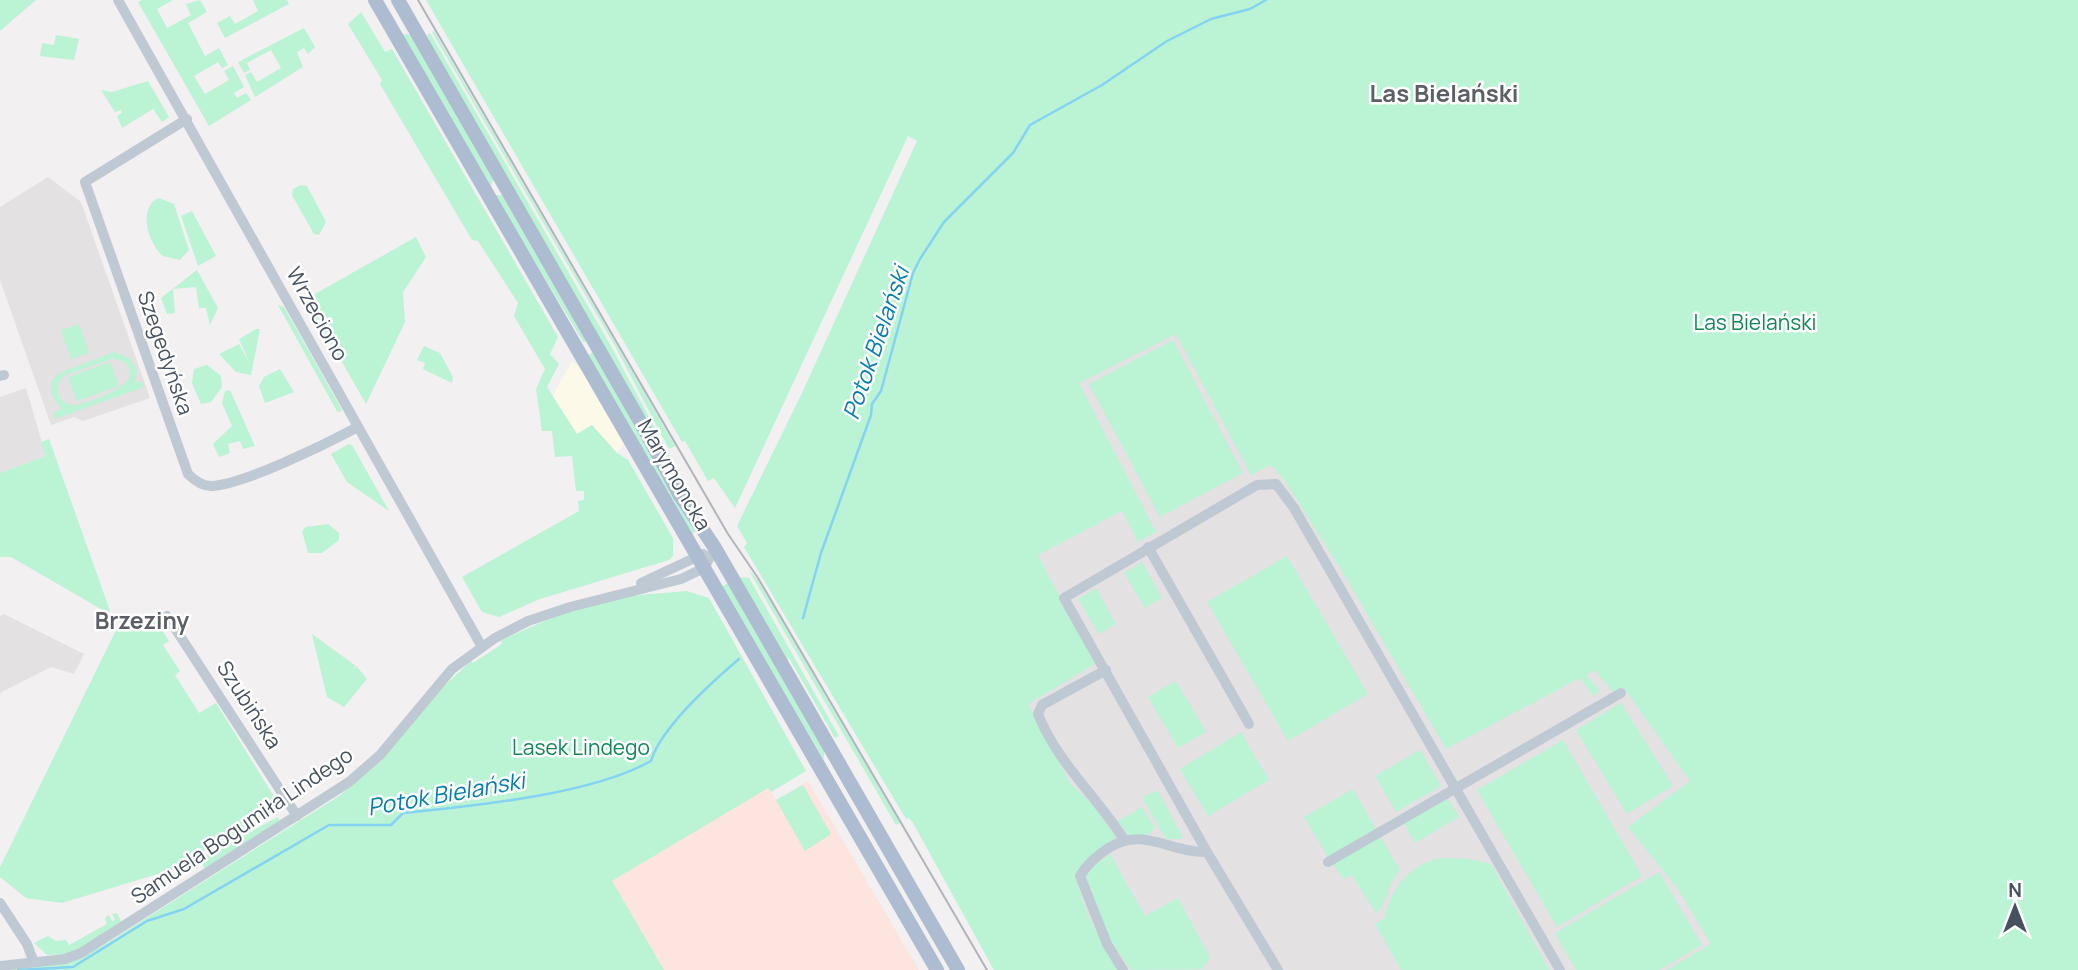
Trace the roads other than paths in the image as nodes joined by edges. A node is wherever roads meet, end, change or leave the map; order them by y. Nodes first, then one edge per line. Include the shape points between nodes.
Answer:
1 (118, 0) edge
2 (375, 0) edge
3 (398, 0) edge
4 (411, 24) junction
5 (395, 33) junction
6 (187, 119) junction
7 (504, 184) junction
8 (488, 193) junction
9 (596, 343) junction
10 (579, 352) junction
11 (358, 427) junction
12 (1148, 547) junction
13 (715, 548) junction
14 (700, 562) junction
15 (167, 616) dead end
16 (481, 646) junction
17 (1106, 670) junction
18 (1621, 693) dead end
19 (1249, 724) dead end
20 (1456, 787) junction
21 (298, 816) junction
22 (1123, 838) junction
23 (1207, 852) junction
24 (870, 856) junction
25 (1328, 862) dead end
26 (901, 871) junction
27 (894, 897) junction
28 (0, 903) edge
29 (33, 960) junction
30 (0, 966) edge
31 (954, 968) edge
32 (937, 970) edge
33 (1123, 970) edge
34 (1278, 970) edge
35 (1560, 970) edge

1 - 6 street, Wrzeciono
2 - 5 main road, Marymoncka
3 - 4 main road, Marymoncka
4 - 5 main road
4 - 7 main road, Marymoncka
5 - 8 main road, Marymoncka
6 - 11 street, Wrzeciono
6 - 11 street, Szegedyńska via 85,182 183,466 203,484 224,483 319,448
7 - 8 main road
7 - 9 main road, Marymoncka
8 - 10 main road, Marymoncka
9 - 10 main road
9 - 13 main road, Marymoncka via 679,494
10 - 14 main road, Marymoncka
11 - 16 street, Wrzeciono
12 - 17 street via 1064,598
12 - 19 street
12 - 20 street via 1257,485 1276,484
13 - 14 street
13 - 26 main road, Marymoncka
14 - 16 street, Samuela Bogumiła Lindego via 681,579 528,621
14 - 24 main road, Marymoncka
15 - 21 street, Szubińska
16 - 21 street, Samuela Bogumiła Lindego via 447,674 366,768
17 - 22 street via 1042,705 1038,715 1078,783
17 - 23 street
18 - 20 street
20 - 25 street
20 - 35 street
21 - 29 street, Samuela Bogumiła Lindego via 81,953 65,959
22 - 23 street
22 - 33 street via 1095,857 1080,876
23 - 34 street
24 - 26 main road via 884,856
24 - 27 main road, Marymoncka
26 - 27 main road
26 - 31 main road, Marymoncka
27 - 32 main road, Marymoncka
28 - 29 street
29 - 30 street, Samuela Bogumiła Lindego

